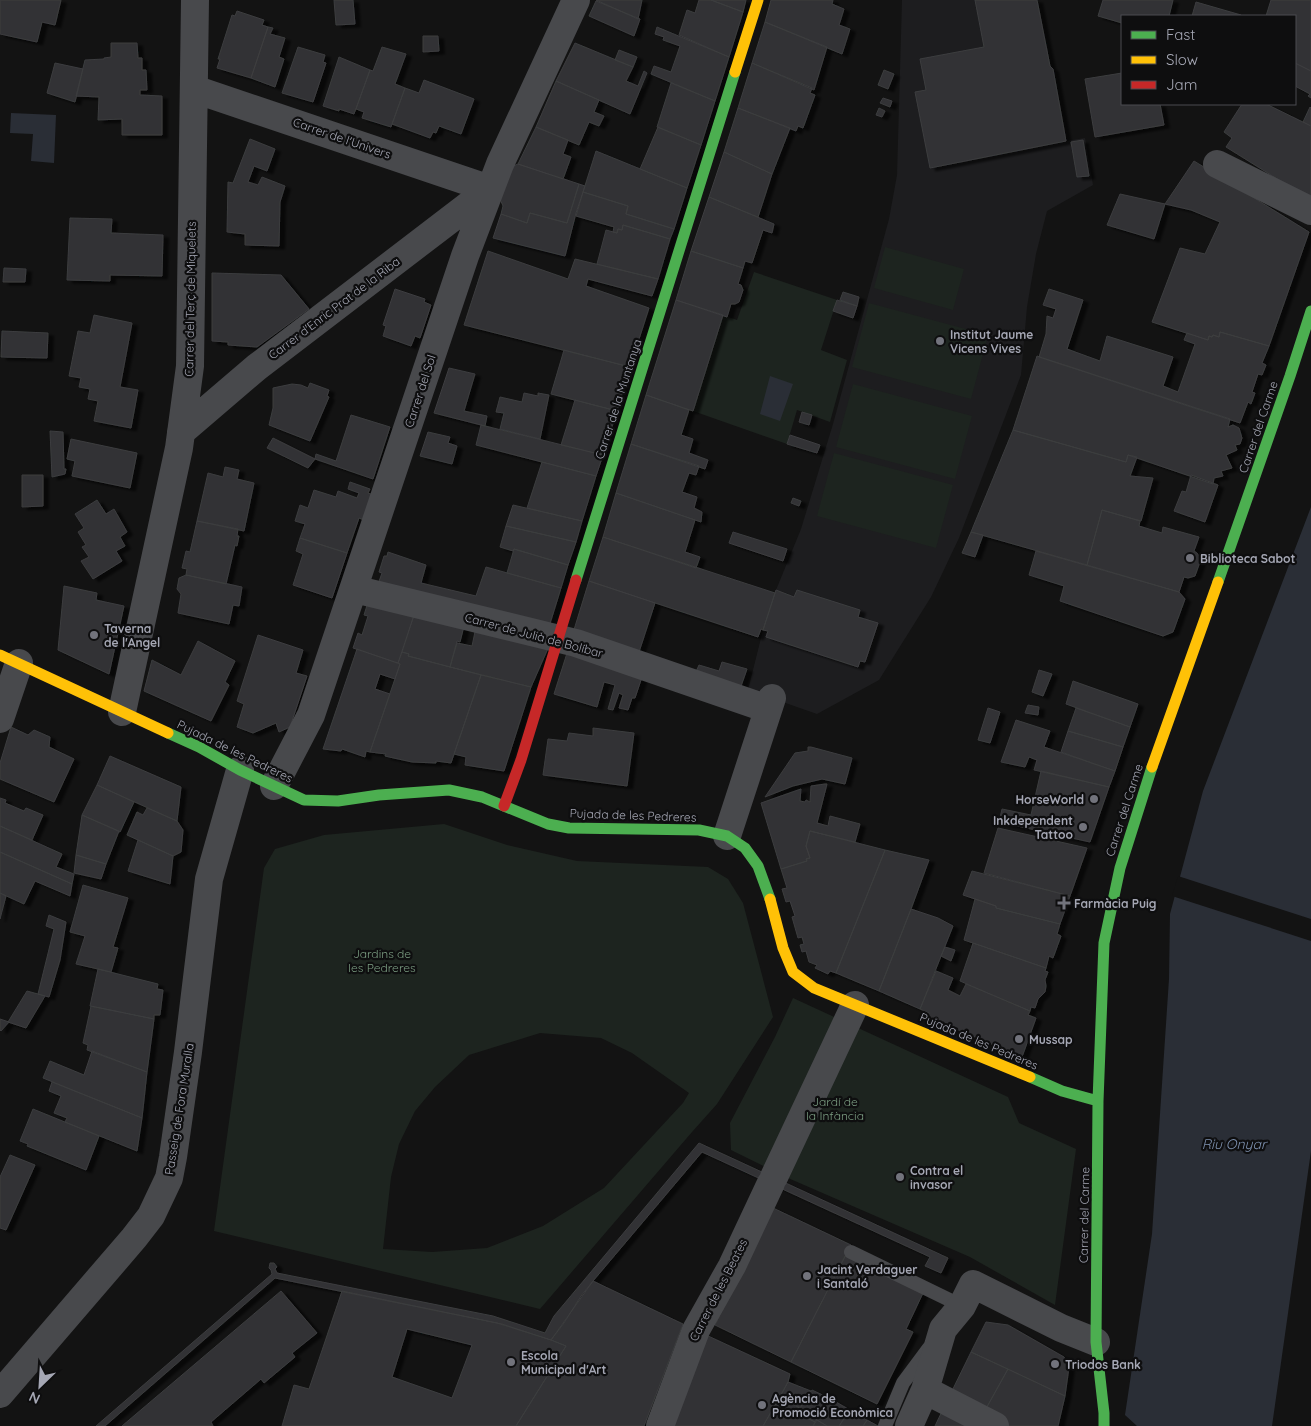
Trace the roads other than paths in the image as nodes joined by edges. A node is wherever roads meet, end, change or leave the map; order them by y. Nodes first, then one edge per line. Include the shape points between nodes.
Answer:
1 (195, 0) edge
2 (576, 0) edge
3 (758, 0) edge
4 (194, 89) junction
5 (1217, 164) dead end
6 (490, 189) junction
7 (1311, 211) edge
8 (1311, 311) edge
9 (181, 432) junction
10 (354, 589) junction
11 (558, 639) junction
12 (9, 659) edge
13 (122, 712) junction
14 (0, 719) edge
15 (240, 770) junction
16 (274, 786) junction
17 (504, 806) junction
18 (727, 836) junction
19 (855, 1005) junction
20 (1098, 1101) junction
21 (851, 1252) dead end
22 (962, 1306) junction
23 (943, 1329) junction
24 (1096, 1342) junction
25 (925, 1390) junction
26 (0, 1394) edge
27 (1107, 1422) edge
28 (660, 1426) edge
29 (885, 1426) edge
30 (909, 1426) edge
31 (995, 1426) edge

1 - 4 street, Carrer del Terç de Miquelets
2 - 6 street, Carrer del Sol
3 - 11 street, Carrer de la Muntanya
4 - 6 street, Carrer de l'Univers
4 - 9 street, Carrer del Terç de Miquelets via 190,366
5 - 7 street
6 - 9 street, Carrer d'Enric Prat de la Riba via 256,367
6 - 10 street, Carrer del Sol
8 - 20 street, Carrer del Carme via 1156,755 1120,868 1104,943
9 - 13 street, Carrer del Terç de Miquelets
10 - 11 street, Carrer de Julià de Bolíbar
10 - 16 street, Carrer del Sol via 311,715
11 - 17 street, Carrer de la Muntanya
11 - 18 street, Carrer de Julià de Bolíbar via 770,704
12 - 13 street, Pujada de les Pedreres
12 - 14 street
13 - 15 street, Pujada de les Pedreres
15 - 16 street, Pujada de les Pedreres
15 - 26 street, Passeig de Fora Muralla via 209,879 169,1178 151,1216
16 - 17 street, Pujada de les Pedreres via 307,801 449,790
17 - 18 street, Pujada de les Pedreres via 548,824 569,828 699,830
18 - 19 street, Pujada de les Pedreres via 745,848 758,866 793,972 814,988
19 - 20 street, Pujada de les Pedreres via 1046,1084
19 - 28 street, Carrer de les Beates via 732,1266 696,1330
20 - 24 street, Carrer del Carme
21 - 22 lane
22 - 23 street
22 - 24 street via 973,1284
23 - 25 street
23 - 29 lane via 903,1383
24 - 27 street, Carrer del Carme
25 - 30 street
25 - 31 street

